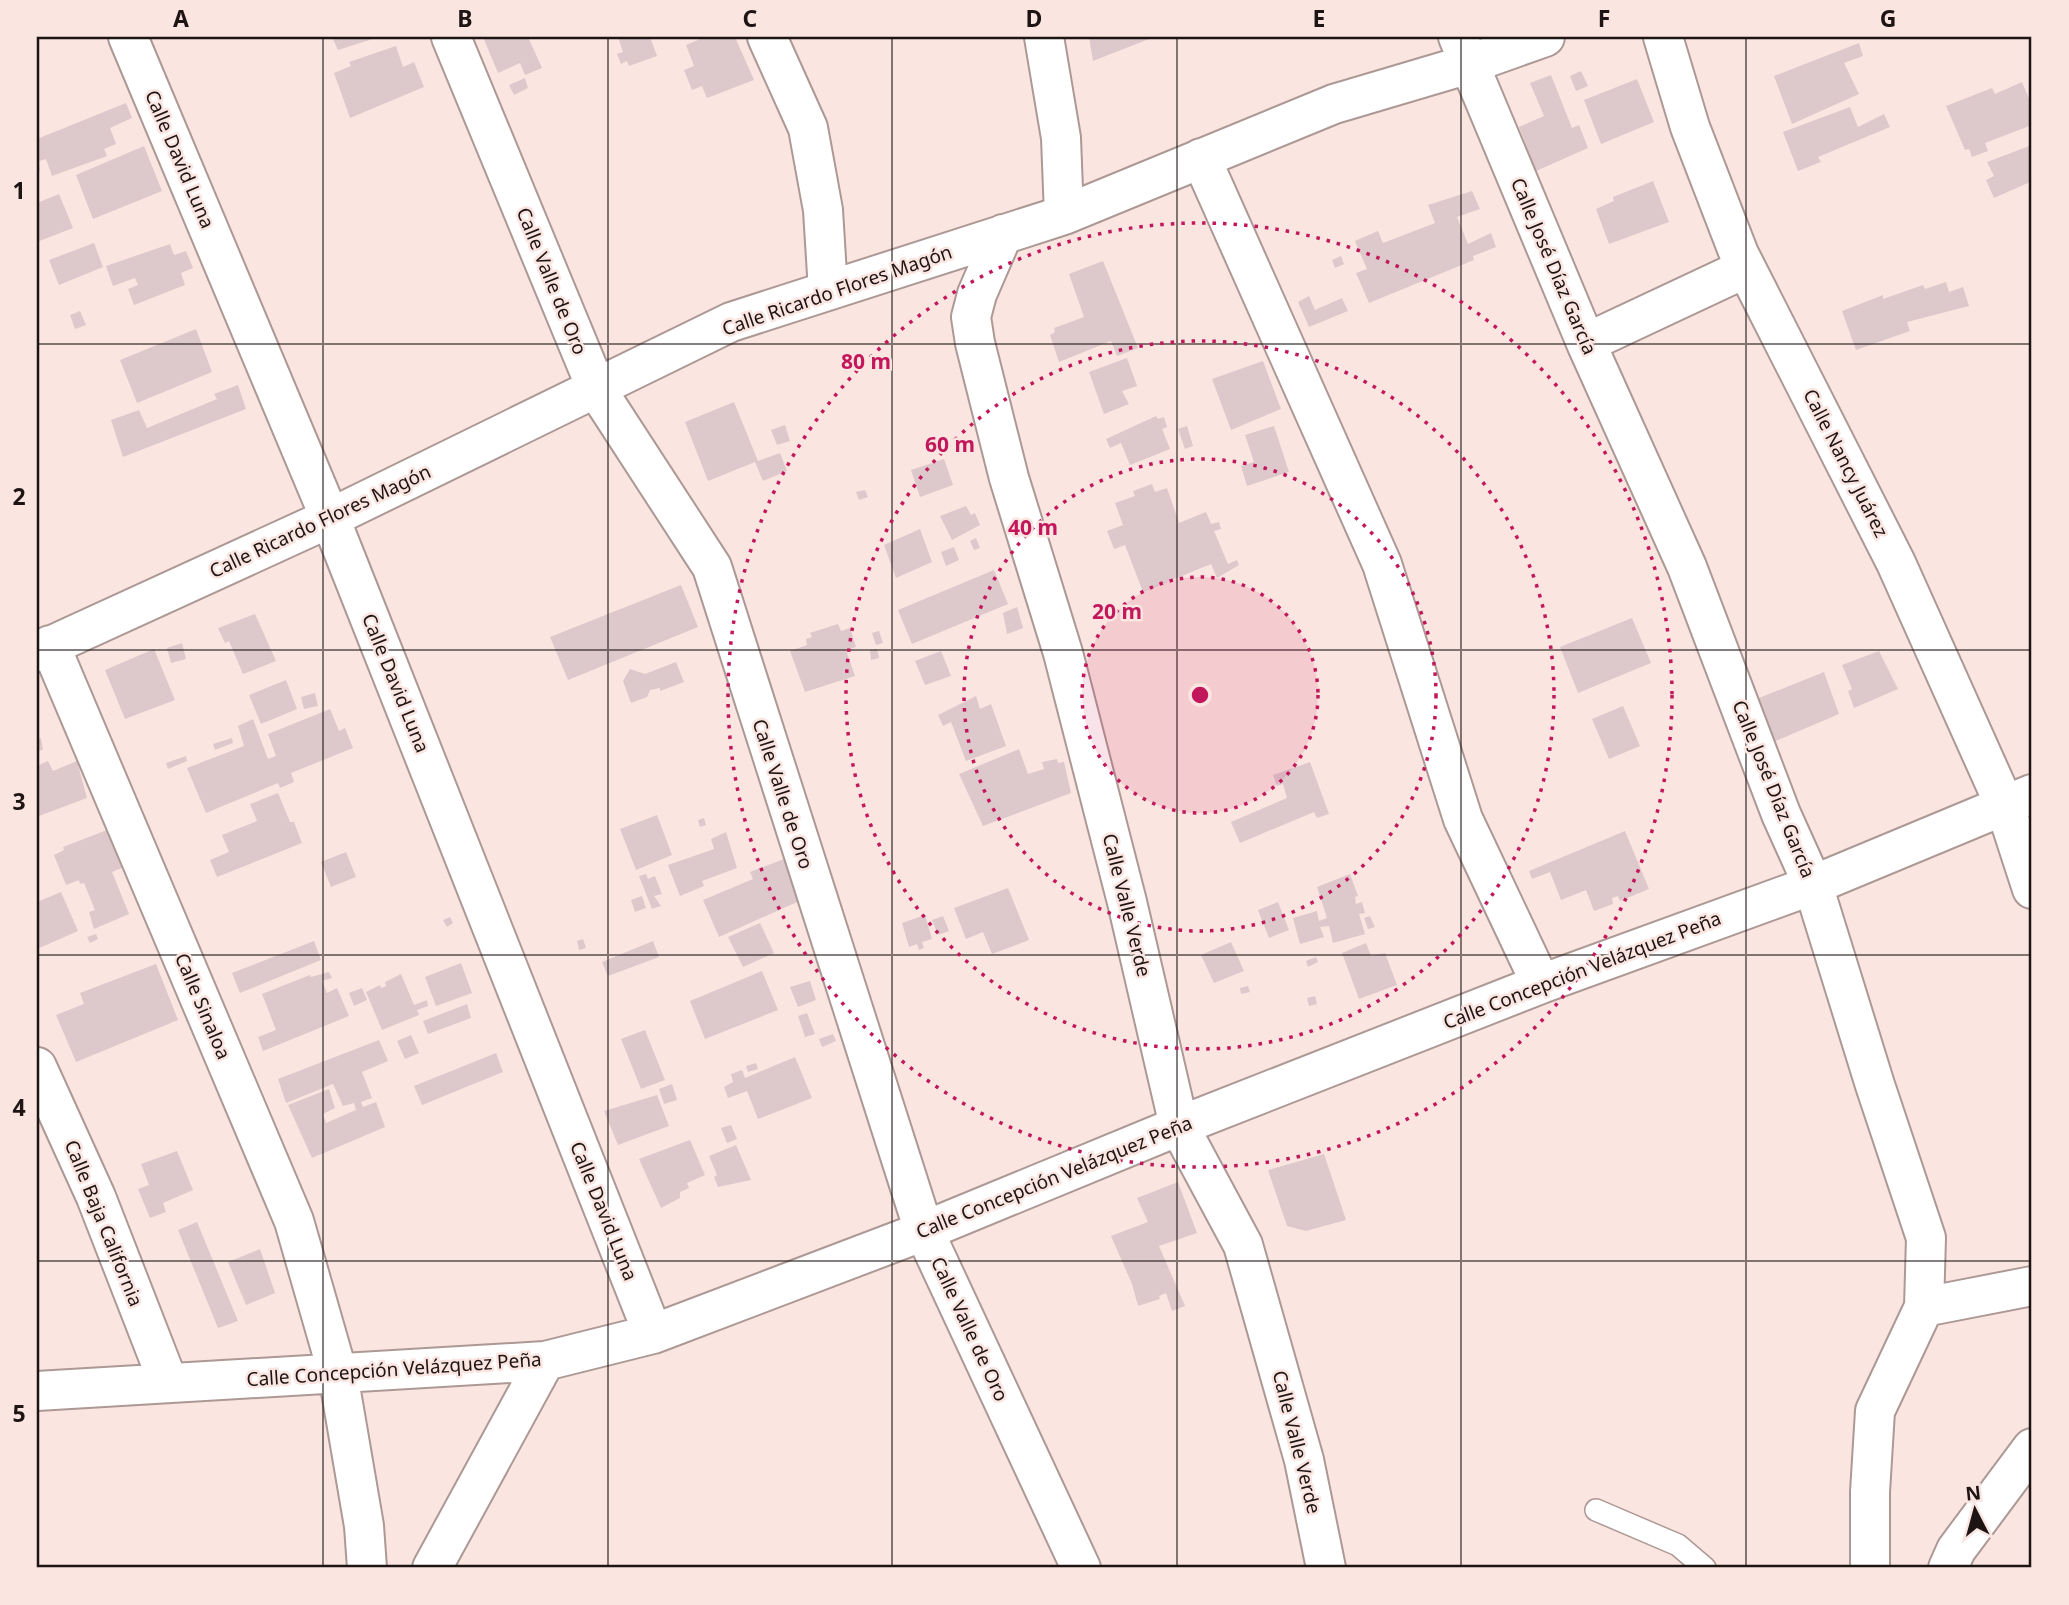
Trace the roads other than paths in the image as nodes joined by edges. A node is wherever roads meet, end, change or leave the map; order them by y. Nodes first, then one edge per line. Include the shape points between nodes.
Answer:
1 (128, 37) edge
2 (451, 37) edge
3 (767, 37) edge
4 (1044, 37) edge
5 (1545, 37) edge
6 (1663, 37) edge
7 (1463, 50) edge
8 (1201, 158) junction
9 (1064, 215) junction
10 (1003, 234) junction
11 (1746, 268) junction
12 (828, 291) junction
13 (1586, 343) junction
14 (597, 390) junction
15 (330, 518) junction
16 (43, 649) edge
17 (2019, 800) edge
18 (1813, 884) junction
19 (2032, 888) edge
20 (1541, 984) junction
21 (37, 1067) edge
22 (1179, 1126) junction
23 (924, 1231) junction
24 (2032, 1286) edge
25 (1924, 1307) junction
26 (653, 1334) junction
27 (545, 1361) junction
28 (338, 1374) junction
29 (168, 1382) junction
30 (37, 1391) edge
31 (2032, 1448) edge
32 (1596, 1510) dead end
33 (367, 1568) edge
34 (432, 1568) edge
35 (1081, 1568) edge
36 (1326, 1568) edge
37 (1705, 1568) edge
38 (1870, 1568) edge
39 (1948, 1568) edge

1 - 15 street, Calle David Luna
2 - 14 street, Calle Valle de Oro
3 - 12 street via 808,128 822,210
4 - 9 street via 1060,138
5 - 7 street, Calle Ricardo Flores Magón
6 - 11 street, Calle Nancy Juárez via 1690,127
7 - 8 street, Calle Ricardo Flores Magón
7 - 13 street, Calle José Díaz García
8 - 9 street, Calle Ricardo Flores Magón
8 - 20 street via 1382,564 1463,819
9 - 10 street, Calle Ricardo Flores Magón
10 - 12 street, Calle Ricardo Flores Magón
10 - 22 street, Calle Valle Verde via 971,317 975,343 1009,478 1063,653
11 - 13 street
11 - 17 street, Calle Nancy Juárez
12 - 14 street, Calle Ricardo Flores Magón via 731,322
13 - 18 street, Calle José Díaz García via 1687,567 1781,814
14 - 15 street, Calle Ricardo Flores Magón
14 - 23 street, Calle Valle de Oro via 712,567
15 - 16 street, Calle Ricardo Flores Magón
15 - 26 street, Calle David Luna
16 - 28 street, Calle Sinaloa via 294,1221
17 - 18 street, Calle Concepción Velázquez Peña
17 - 19 street, Calle Nancy Juárez
18 - 20 street, Calle Concepción Velázquez Peña
18 - 25 street, Calle José Díaz García via 1926,1238
20 - 22 street, Calle Concepción Velázquez Peña
21 - 29 street, Calle Baja California via 96,1197
22 - 23 street, Calle Concepción Velázquez Peña
22 - 36 street, Calle Valle Verde via 1243,1245 1304,1460
23 - 26 street, Calle Concepción Velázquez Peña
23 - 35 street, Calle Valle de Oro
24 - 25 street
25 - 38 street, Calle José Díaz García via 1875,1411
26 - 27 street, Calle Concepción Velázquez Peña
27 - 28 street, Calle Concepción Velázquez Peña
27 - 34 street
28 - 29 street, Calle Concepción Velázquez Peña
28 - 33 street, Calle Sinaloa
29 - 30 street, Calle Concepción Velázquez Peña
31 - 39 street via 1956,1550
32 - 37 lane via 1678,1545

